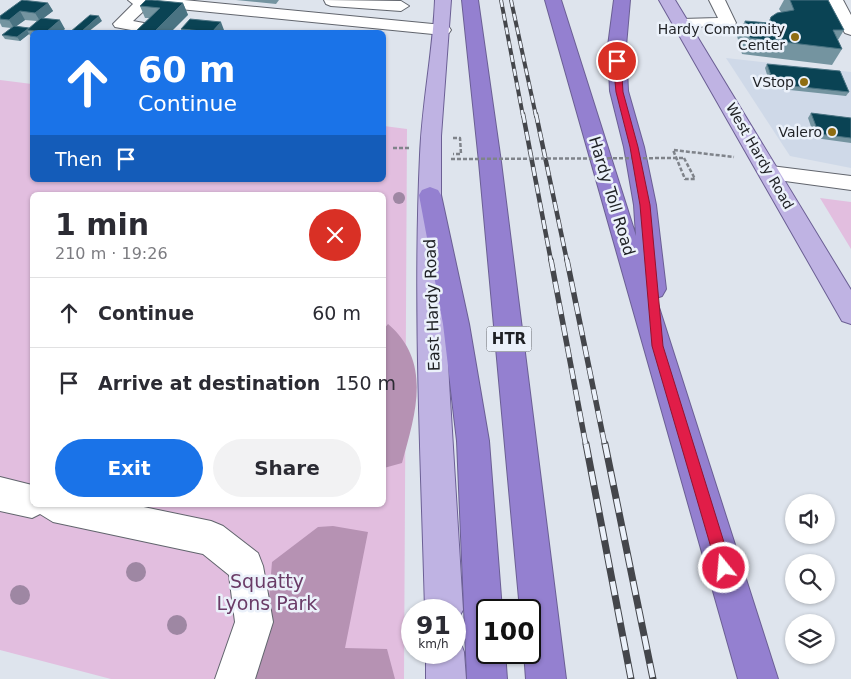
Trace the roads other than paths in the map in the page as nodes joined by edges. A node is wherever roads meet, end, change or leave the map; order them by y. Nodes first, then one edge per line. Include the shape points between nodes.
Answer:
1 (141, 0) edge
2 (290, 0) edge
3 (325, 0) edge
4 (443, 0) edge
5 (470, 0) edge
6 (553, 0) edge
7 (622, 0) edge
8 (667, 0) edge
9 (716, 0) edge
10 (835, 0) edge
11 (402, 3) edge
12 (282, 14) junction
13 (682, 24) junction
14 (392, 25) junction
15 (153, 30) edge
16 (443, 30) junction
17 (851, 30) edge
18 (771, 173) junction
19 (851, 183) edge
20 (430, 196) junction
21 (851, 313) edge
22 (658, 346) junction
23 (0, 494) edge
24 (30, 501) edge
25 (64, 507) edge
26 (444, 599) edge
27 (445, 664) edge
28 (235, 679) edge
29 (446, 679) edge
30 (487, 679) edge
31 (546, 679) edge
32 (758, 679) edge

1 - 12 street
1 - 15 street via 120,24
2 - 12 street
3 - 11 street
4 - 16 main road, East Hardy Road
5 - 31 highway, HTR
6 - 22 highway, Hardy Toll Road
7 - 22 highway via 617,46 620,92 645,205
8 - 13 main road, West Hardy Road
9 - 13 street via 728,23
10 - 17 street
11 - 14 street
12 - 14 street
13 - 18 main road, West Hardy Road
14 - 16 street
16 - 20 main road, East Hardy Road via 431,117
18 - 19 street
18 - 21 main road, West Hardy Road
20 - 26 main road, East Hardy Road
20 - 30 highway via 456,324 473,441
22 - 32 highway, Hardy Toll Road
23 - 24 street
25 - 28 street via 211,538 245,566 254,622
27 - 29 main road

